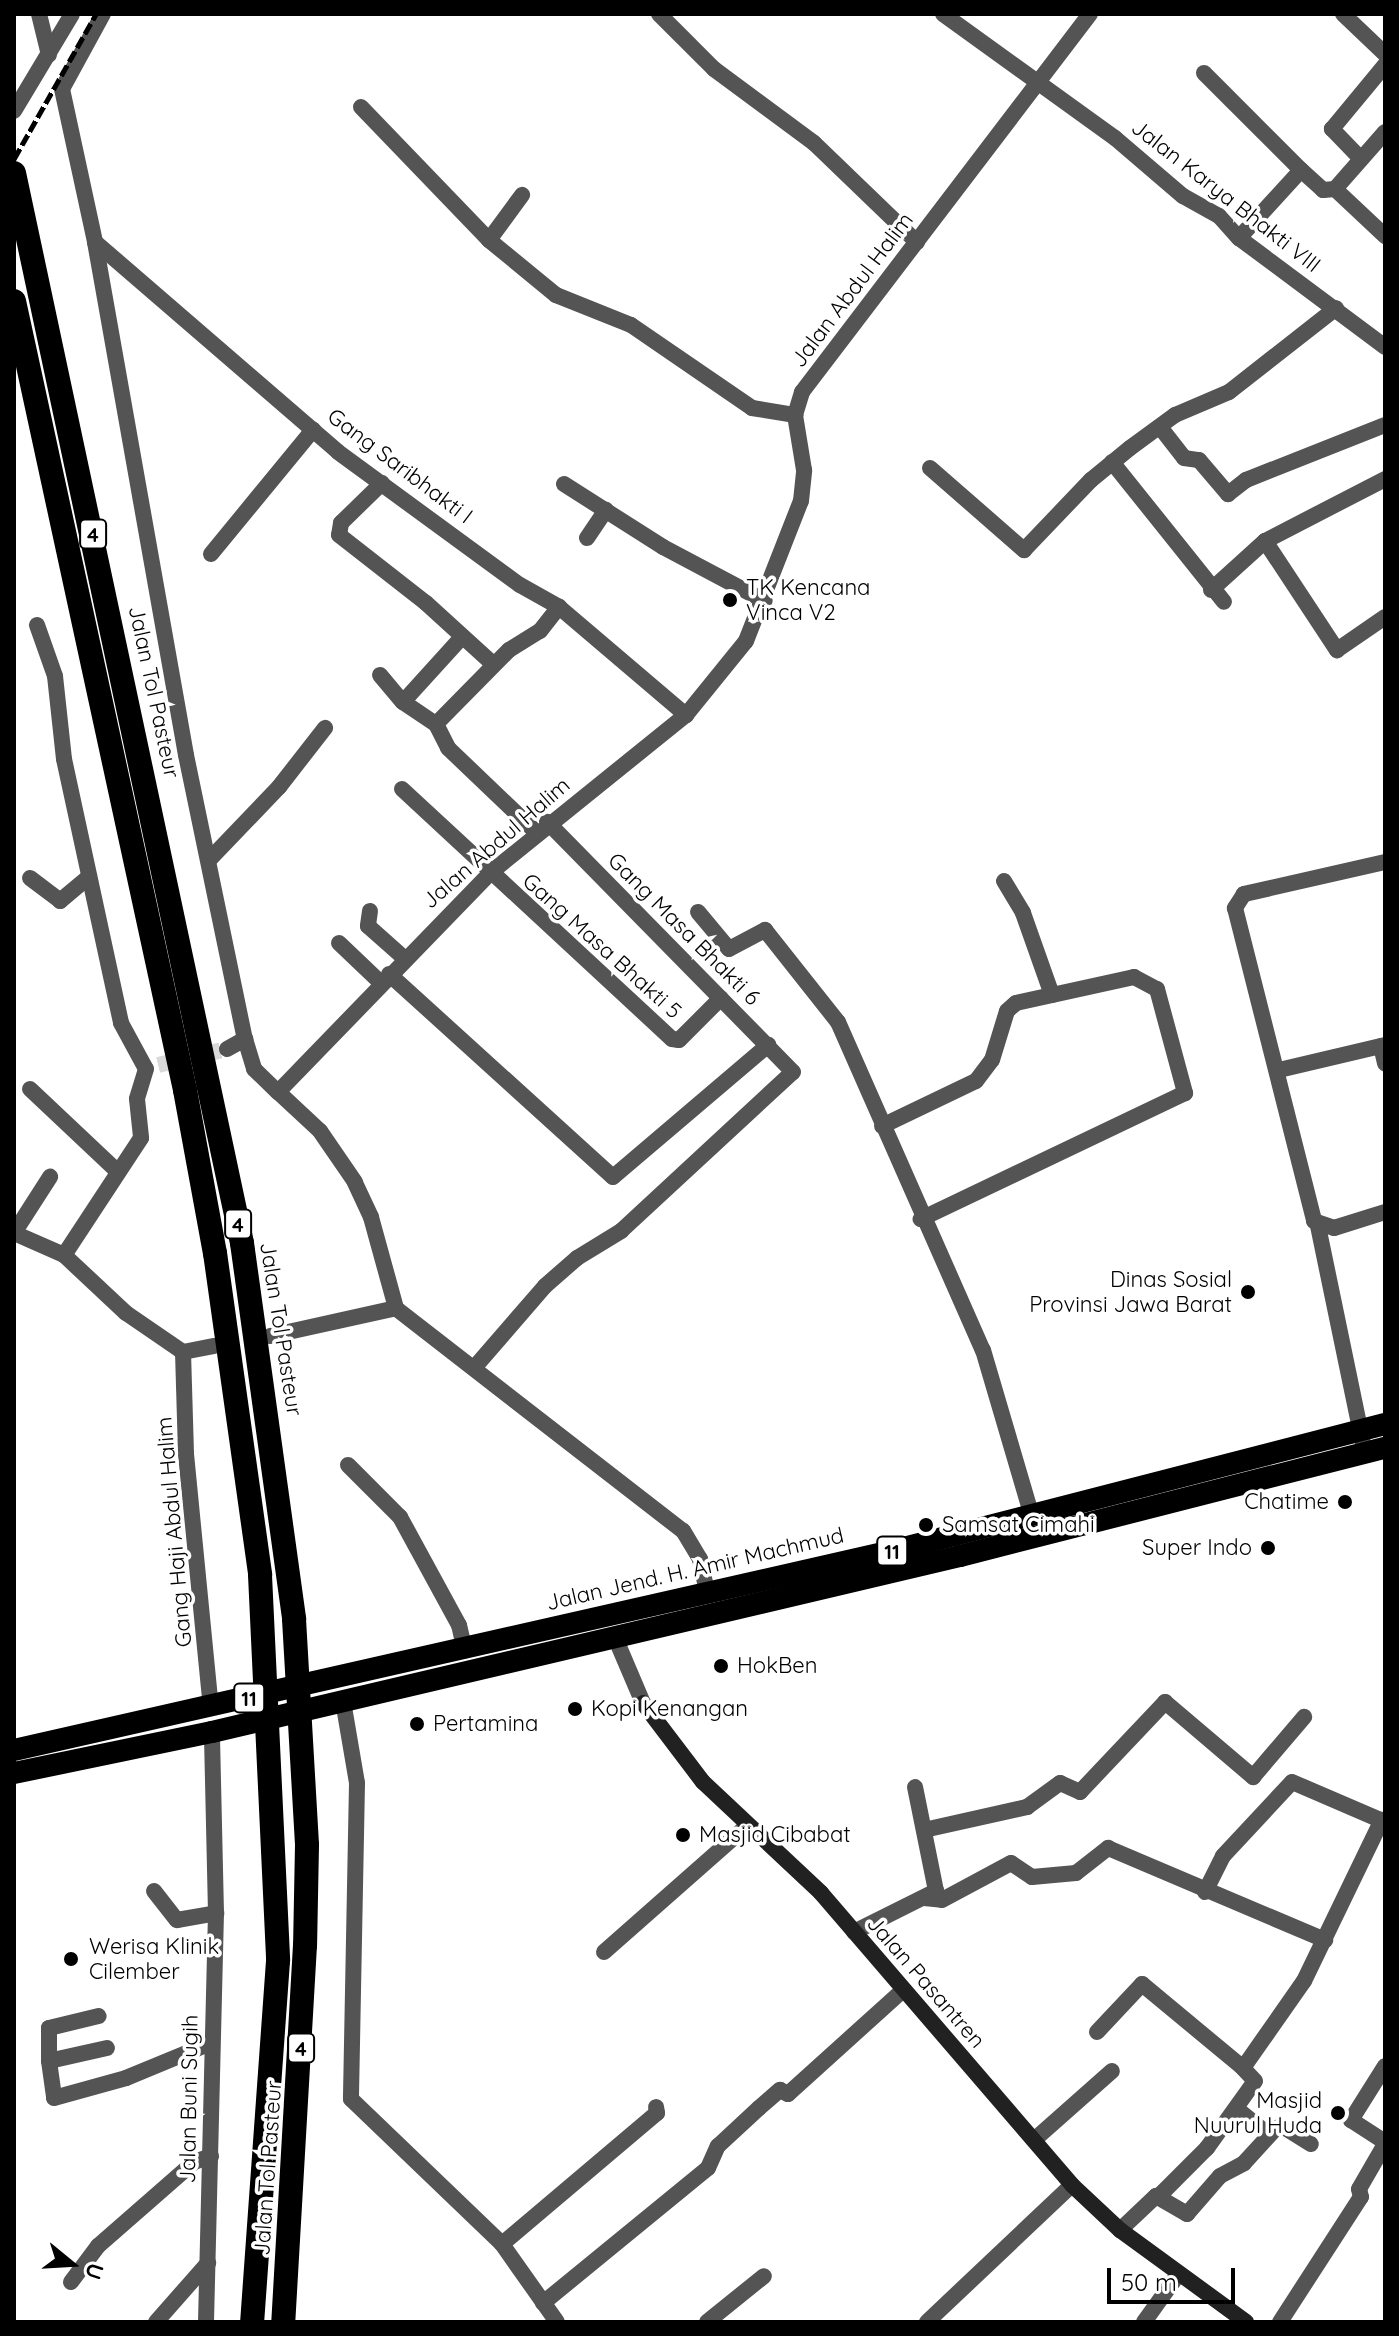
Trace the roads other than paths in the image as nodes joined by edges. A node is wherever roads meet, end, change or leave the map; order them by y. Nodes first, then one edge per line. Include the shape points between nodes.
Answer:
1 (39, 14) edge
2 (72, 14) edge
3 (103, 14) edge
4 (659, 14) edge
5 (943, 14) edge
6 (1090, 14) edge
7 (1343, 14) edge
8 (1385, 54) edge
9 (49, 55) junction
10 (1385, 65) edge
11 (1204, 73) dead end
12 (1036, 84) junction
13 (361, 107) dead end
14 (14, 111) edge
15 (1385, 132) edge
16 (1361, 159) junction
17 (1301, 170) junction
18 (14, 173) edge
19 (1335, 189) junction
20 (522, 195) dead end
21 (1385, 236) edge
22 (1239, 238) junction
23 (489, 240) junction
24 (95, 242) junction
25 (917, 242) junction
26 (14, 301) edge
27 (1336, 308) junction
28 (1385, 347) edge
29 (795, 415) junction
30 (1385, 426) edge
31 (1160, 427) junction
32 (313, 430) junction
33 (1112, 462) junction
34 (930, 468) dead end
35 (1385, 479) edge
36 (382, 483) junction
37 (564, 484) dead end
38 (606, 510) junction
39 (587, 538) dead end
40 (1265, 541) junction
41 (211, 554) dead end
42 (1211, 590) junction
43 (765, 601) junction
44 (1224, 602) dead end
45 (559, 607) junction
46 (1385, 617) edge
47 (37, 625) dead end
48 (462, 637) junction
49 (493, 664) junction
50 (380, 675) dead end
51 (403, 702) junction
52 (686, 715) junction
53 (436, 724) junction
54 (325, 728) dead end
55 (402, 789) dead end
56 (542, 827) junction
57 (157, 834) junction
58 (131, 842) junction
59 (210, 859) junction
60 (1385, 862) edge
61 (490, 873) junction
62 (89, 877) junction
63 (30, 878) dead end
64 (1004, 881) dead end
65 (370, 911) dead end
66 (698, 912) dead end
67 (339, 943) dead end
68 (404, 958) junction
69 (385, 978) junction
70 (1052, 995) junction
71 (721, 998) junction
72 (245, 1039) junction
73 (768, 1045) junction
74 (1383, 1045) edge
75 (227, 1049) tunnel mouth
76 (1385, 1064) edge
77 (1279, 1070) junction
78 (30, 1089) dead end
79 (278, 1092) junction
80 (882, 1126) junction
81 (118, 1172) junction
82 (50, 1177) dead end
83 (1385, 1212) edge
84 (921, 1219) junction
85 (1318, 1226) junction
86 (14, 1233) edge
87 (64, 1255) junction
88 (396, 1308) junction
89 (270, 1336) dead end
90 (214, 1346) dead end
91 (183, 1352) junction
92 (474, 1368) junction
93 (1385, 1424) edge
94 (1359, 1431) junction
95 (1375, 1450) edge
96 (348, 1465) dead end
97 (1032, 1516) junction
98 (707, 1592) junction
99 (614, 1635) junction
100 (463, 1639) junction
101 (343, 1701) junction
102 (643, 1703) joint
103 (211, 1707) junction
104 (1304, 1717) dead end
105 (212, 1732) junction
106 (14, 1750) edge
107 (14, 1773) edge
108 (915, 1787) dead end
109 (1384, 1821) edge
110 (748, 1825) junction
111 (924, 1830) junction
112 (154, 1891) dead end
113 (1205, 1892) junction
114 (924, 1898) junction
115 (216, 1913) junction
116 (854, 1932) junction
117 (1325, 1940) junction
118 (604, 1952) dead end
119 (903, 1990) junction
120 (99, 2016) dead end
121 (1097, 2032) dead end
122 (211, 2043) junction
123 (107, 2048) dead end
124 (49, 2061) junction
125 (1385, 2066) edge
126 (1243, 2068) junction
127 (1112, 2071) dead end
128 (656, 2107) dead end
129 (1237, 2109) junction
130 (1269, 2135) junction
131 (1034, 2140) junction
132 (1385, 2143) edge
133 (1311, 2144) dead end
134 (211, 2156) junction
135 (1072, 2185) junction
136 (1159, 2196) junction
137 (1120, 2230) junction
138 (502, 2244) junction
139 (208, 2263) junction
140 (764, 2276) dead end
141 (1177, 2276) junction
142 (71, 2282) dead end
143 (543, 2303) junction
144 (156, 2322) edge
145 (206, 2322) edge
146 (252, 2322) edge
147 (283, 2322) edge
148 (557, 2322) edge
149 (707, 2322) edge
150 (927, 2322) edge
151 (1144, 2322) edge
152 (1246, 2322) edge
153 (1280, 2322) edge

1 - 9 street
2 - 9 street
3 - 24 street via 62,89
4 - 25 street via 714,69 814,143
5 - 12 street, Jalan Karya Bhakti VIII
6 - 12 street, Jalan Abdul Halim
7 - 8 street
9 - 14 street
10 - 16 street via 1332,129
11 - 17 street
12 - 22 street, Jalan Karya Bhakti VIII via 1115,138 1183,196 1219,216
12 - 25 street, Jalan Abdul Halim
13 - 23 street
15 - 16 street
16 - 19 street
17 - 19 street via 1323,190
17 - 22 street
18 - 57 highway, Jalan Tol Pasteur / 4
19 - 21 street
20 - 23 street
22 - 27 street, Jalan Karya Bhakti VIII
23 - 29 street via 556,295 631,325 752,408
24 - 32 street, Gang Saribhakti I
24 - 59 street via 125,429
25 - 29 street, Jalan Abdul Halim via 816,372
26 - 58 highway, Jalan Tol Pasteur / 4
27 - 28 street, Jalan Karya Bhakti VIII
27 - 31 street via 1229,392
29 - 43 street, Jalan Abdul Halim via 804,486
30 - 31 street via 1246,480 1228,494 1199,460 1184,458
31 - 33 street
32 - 36 street, Gang Saribhakti I
32 - 41 street
33 - 34 street via 1024,550
33 - 42 street
35 - 40 street
36 - 45 street, Gang Saribhakti I via 520,585
36 - 48 street via 341,523 339,535
37 - 38 street
38 - 39 street
38 - 43 street
40 - 42 street
40 - 46 street via 1337,650
42 - 44 street
43 - 52 street, Jalan Abdul Halim via 746,641
45 - 49 street via 540,631
45 - 52 street, Gang Saribhakti I
47 - 62 street via 55,676 64,759
48 - 49 street
48 - 51 street
49 - 53 street
50 - 51 street
51 - 53 street
52 - 56 street, Jalan Abdul Halim
53 - 56 street, Gang Masa Bhakti 6 via 448,748
54 - 59 street via 279,787
55 - 61 street
56 - 61 street, Jalan Abdul Halim
56 - 71 street, Gang Masa Bhakti 6
57 - 58 highway
57 - 147 highway, Jalan Tol Pasteur / 4 via 242,1243 294,1619 305,1945
58 - 146 highway, Jalan Tol Pasteur / 4 via 215,1253 263,1621 277,1992
59 - 72 street
60 - 77 street via 1244,894 1235,901
61 - 68 street, Jalan Abdul Halim
61 - 71 street, Gang Masa Bhakti 5 via 672,1039 679,1040
62 - 63 street via 60,901
62 - 81 street via 121,1023 152,1067 137,1099 141,1138
64 - 70 street via 1023,913
65 - 68 street via 368,926
66 - 80 street via 729,949 765,930 838,1022
67 - 69 street
68 - 69 street, Jalan Abdul Halim
69 - 73 street via 613,1177
69 - 79 street, Jalan Abdul Halim
70 - 80 street via 1016,1003 1007,1011 992,1060 976,1081
70 - 84 street via 1134,977 1152,982 1185,1093
71 - 73 street, Gang Masa Bhakti 6
72 - 75 street
72 - 79 street via 254,1069
73 - 92 street, Gang Masa Bhakti 6 via 790,1065 791,1079 621,1231 545,1286
74 - 76 street
74 - 77 street
77 - 85 street
78 - 81 street
79 - 88 street via 320,1131 355,1182 371,1217
80 - 84 street
81 - 87 street
82 - 86 street
83 - 85 street via 1334,1228
84 - 97 street via 983,1350
85 - 94 street
86 - 87 street
87 - 91 street via 126,1313
88 - 89 street
88 - 92 street
90 - 91 street
91 - 103 street, Gang Haji Abdul Halim via 186,1454
92 - 98 street via 683,1531 700,1559
93 - 94 highway, Jalan Jend. H. Amir Machmud / 11
94 - 95 street
94 - 97 highway, Jalan Jend. H. Amir Machmud / 11
95 - 99 highway, 11 via 960,1556
96 - 100 street via 400,1517
97 - 98 highway, Jalan Jend. H. Amir Machmud / 11
98 - 100 highway, Jalan Jend. H. Amir Machmud / 11
99 - 101 highway, 11
99 - 102 street, Jalan Pasantren
100 - 103 highway, Jalan Jend. H. Amir Machmud / 11
101 - 105 highway, 11
101 - 138 street via 357,1783 351,2099
102 - 110 main road, Jalan Pasantren via 703,1782
103 - 106 highway, Jalan Jend. H. Amir Machmud / 11
104 - 111 street via 1253,1777 1165,1702 1080,1792 1060,1783 1027,1807
105 - 107 highway, 11
105 - 115 street, Jalan Buni Sugih
108 - 111 street
109 - 113 street via 1292,1782 1223,1856
109 - 117 street
110 - 116 main road, Jalan Pasantren via 789,1860
110 - 118 street
111 - 114 street via 937,1888
112 - 115 street via 177,1920
113 - 114 street via 1108,1848 1076,1873 1032,1877 1011,1863 942,1900
113 - 117 street
114 - 116 street
115 - 122 street, Jalan Buni Sugih
116 - 119 main road, Jalan Pasantren
117 - 126 street via 1267,2040
119 - 131 main road, Jalan Pasantren
119 - 143 street via 788,2094 780,2090 759,2108 718,2146 708,2168
120 - 124 street via 49,2028
121 - 126 street via 1133,1988 1145,1984
122 - 124 street via 61,2099 54,2098
122 - 134 street, Jalan Buni Sugih
123 - 124 street
125 - 132 street via 1351,2120
126 - 129 street via 1255,2081
127 - 131 street
128 - 138 street via 657,2113
129 - 130 street
129 - 136 street
130 - 133 street via 1282,2126
130 - 136 street via 1244,2163 1220,2176 1187,2214
131 - 135 main road, Jalan Pasantren
132 - 153 street via 1359,2189 1361,2197
134 - 139 street, Jalan Buni Sugih
134 - 142 street via 194,2162 98,2246
135 - 137 main road, Jalan Pasantren
135 - 150 street
136 - 137 street
137 - 141 main road, Jalan Pasantren
138 - 143 street
139 - 144 street
139 - 145 street, Jalan Buni Sugih
140 - 149 street
141 - 151 street
141 - 152 main road, Jalan Pasantren
143 - 148 street

